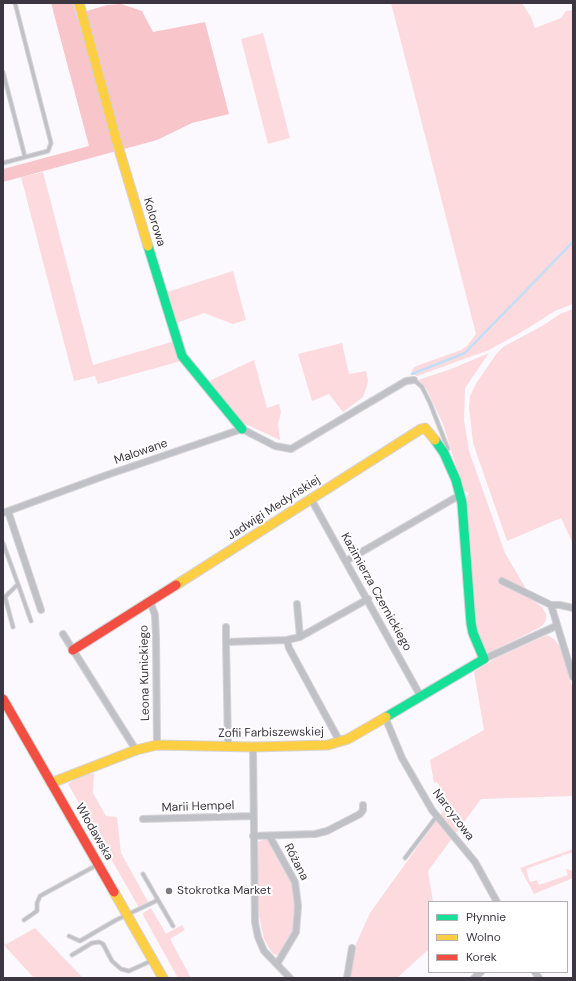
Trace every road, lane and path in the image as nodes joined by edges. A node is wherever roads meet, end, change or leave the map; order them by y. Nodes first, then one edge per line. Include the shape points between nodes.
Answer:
1 (15, 3) edge
2 (79, 3) edge
3 (3, 72) edge
4 (8, 90) junction
5 (3, 92) edge
6 (25, 157) junction
7 (3, 163) edge
8 (414, 380) joint
9 (242, 429) junction
10 (444, 453) junction
11 (460, 495) junction
12 (311, 499) junction
13 (6, 512) edge
14 (3, 543) edge
15 (346, 561) junction
16 (502, 581) dead end
17 (18, 584) junction
18 (368, 599) junction
19 (150, 601) junction
20 (297, 604) dead end
21 (551, 605) junction
22 (573, 608) edge
23 (41, 610) dead end
24 (31, 621) dead end
25 (556, 626) junction
26 (13, 627) dead end
27 (226, 627) dead end
28 (63, 634) dead end
29 (300, 637) junction
30 (287, 640) junction
31 (226, 642) junction
32 (73, 650) junction
33 (481, 662) junction
34 (573, 677) edge
35 (421, 697) junction
36 (3, 699) edge
37 (385, 717) junction
38 (340, 742) junction
39 (156, 746) junction
40 (228, 746) junction
41 (253, 747) junction
42 (136, 750) junction
43 (51, 783) junction
44 (363, 805) dead end
45 (253, 816) junction
46 (438, 816) junction
47 (143, 819) dead end
48 (253, 836) junction
49 (270, 837) junction
50 (405, 858) dead end
51 (99, 864) junction
52 (143, 874) dead end
53 (158, 900) junction
54 (496, 901) edge
55 (128, 915) junction
56 (24, 920) dead end
57 (173, 926) dead end
58 (68, 936) dead end
59 (352, 948) dead end
60 (72, 955) dead end
61 (153, 960) junction
62 (277, 964) junction
63 (163, 978) edge
64 (290, 978) edge
65 (347, 978) edge

1 - 6 lane via 51,142 48,151
2 - 9 street, Kolorowa via 118,146 182,356
3 - 4 lane
4 - 5 lane
4 - 6 lane
6 - 7 lane
8 - 9 street via 406,381 298,445 286,448 275,446
8 - 10 lane via 422,387 437,420 448,449
9 - 13 street, Malowane
10 - 11 street, Jadwigi Medyńskiej
10 - 12 street, Jadwigi Medyńskiej via 430,432 425,428 421,429
11 - 15 street
11 - 33 street, Jadwigi Medyńskiej via 472,633
12 - 15 street, Kazimierza Czernickiego
12 - 19 street, Jadwigi Medyńskiej
13 - 23 street
14 - 17 lane
15 - 18 street, Kazimierza Czernickiego
16 - 21 street
17 - 24 lane
17 - 26 lane via 5,597
18 - 29 street
18 - 35 street, Kazimierza Czernickiego
19 - 32 street, Jadwigi Medyńskiej
19 - 39 street, Leona Kunickiego via 155,615 156,638
20 - 29 street
21 - 22 street via 560,604
21 - 25 street
25 - 33 street, Zofii Farbiszewskiej
25 - 34 street
27 - 31 street
28 - 32 street
29 - 30 street
30 - 31 street
30 - 38 street via 288,648
31 - 40 street
32 - 42 street
33 - 35 street, Zofii Farbiszewskiej
35 - 37 street, Zofii Farbiszewskiej
36 - 43 street, Włodawska
37 - 38 street, Zofii Farbiszewskiej
37 - 46 street, Narcyzowa via 402,758
38 - 41 street, Zofii Farbiszewskiej via 328,745
39 - 40 street, Zofii Farbiszewskiej
39 - 42 street, Zofii Farbiszewskiej
40 - 41 street, Zofii Farbiszewskiej
41 - 45 street
42 - 43 street, Zofii Farbiszewskiej
43 - 51 street, Włodawska
44 - 49 street, Różana via 360,814 327,831
45 - 47 street, Marii Hempel
45 - 48 street
46 - 50 lane
46 - 54 street, Narcyzowa via 475,862
48 - 49 street, Różana
48 - 62 street via 255,922 264,951
49 - 62 street, Różana via 295,882 298,906 296,932
51 - 55 street, Włodawska
51 - 56 lane via 40,896 37,911
52 - 53 lane
53 - 55 lane
53 - 57 lane
55 - 58 lane via 80,941
55 - 61 street, Włodawska
59 - 65 street
60 - 61 lane via 99,942 121,969 129,971
61 - 63 street, Włodawska
62 - 64 street

